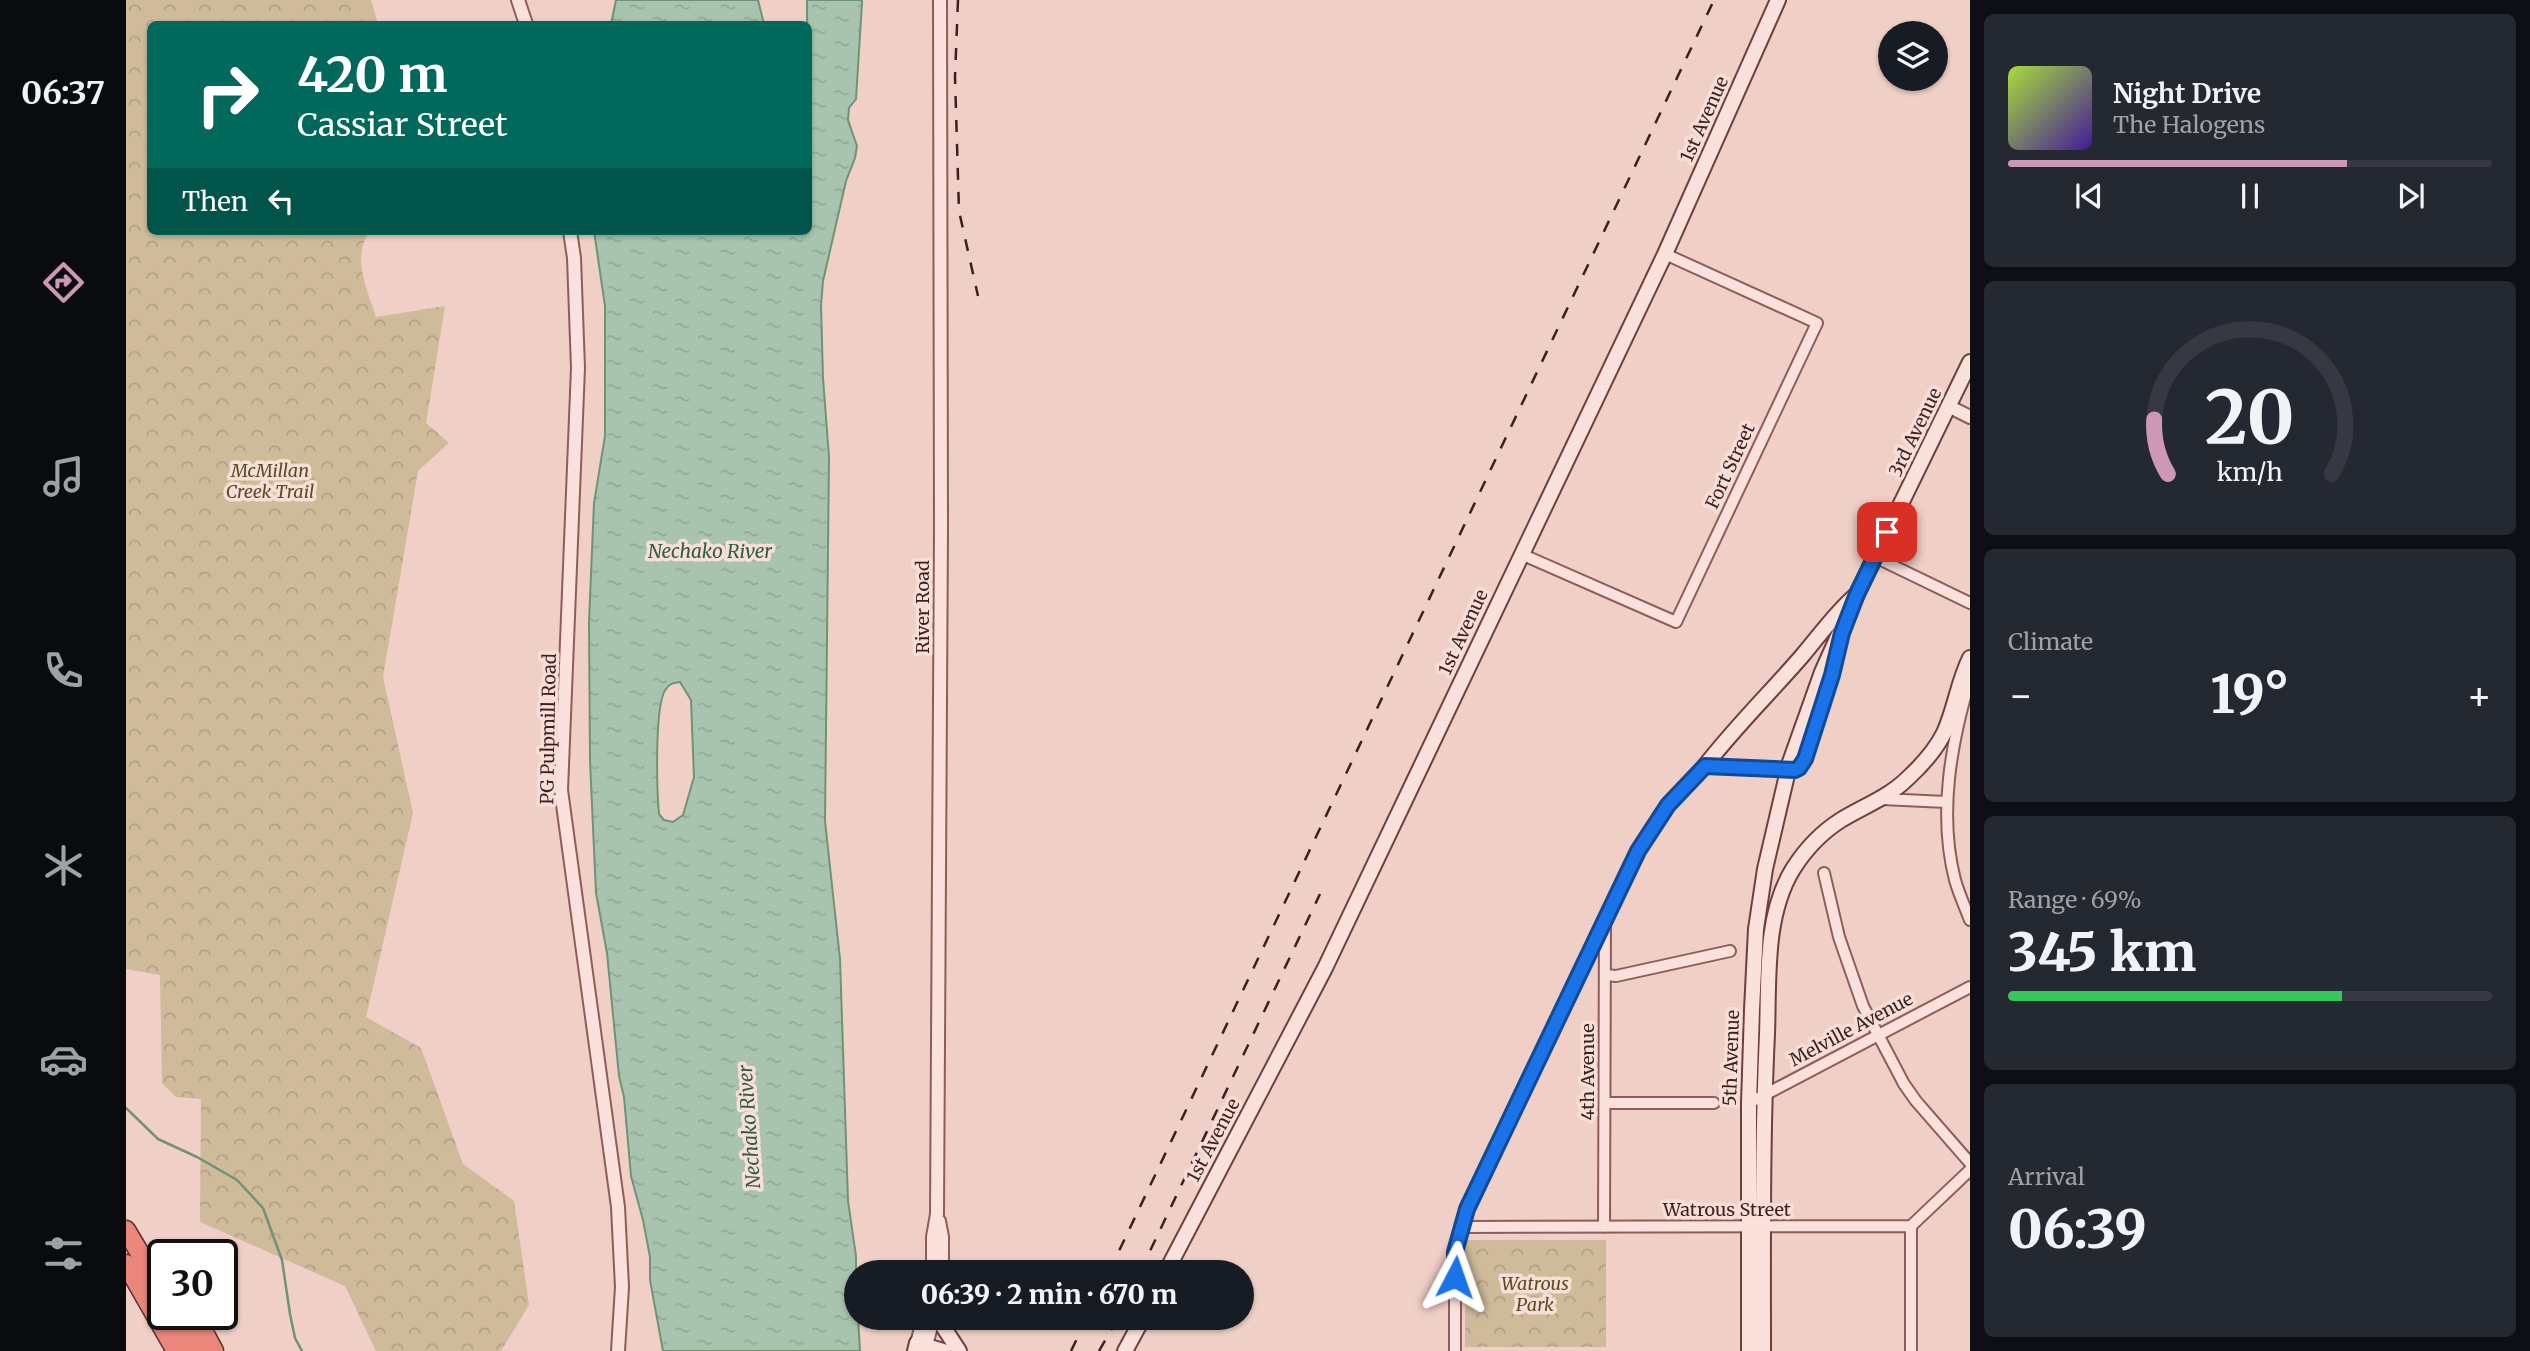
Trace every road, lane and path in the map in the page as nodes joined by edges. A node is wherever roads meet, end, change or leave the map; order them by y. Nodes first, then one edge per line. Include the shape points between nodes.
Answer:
1 (518, 0) edge
2 (940, 0) edge
3 (1778, 0) edge
4 (525, 21) edge
5 (571, 235) edge
6 (1665, 254) junction
7 (1970, 362) edge
8 (1948, 406) junction
9 (1970, 417) edge
10 (1521, 554) junction
11 (1875, 557) junction
12 (1857, 594) junction
13 (1970, 603) edge
14 (1970, 658) edge
15 (1970, 678) edge
16 (1705, 766) junction
17 (1788, 770) junction
18 (1882, 799) junction
19 (1946, 802) junction
20 (1824, 873) dead end
21 (1605, 918) junction
22 (1970, 920) edge
23 (1730, 951) dead end
24 (1606, 975) junction
25 (1970, 987) edge
26 (1879, 1034) junction
27 (1764, 1095) junction
28 (1714, 1102) dead end
29 (1606, 1103) junction
30 (1749, 1103) junction
31 (1970, 1163) edge
32 (1970, 1170) edge
33 (937, 1214) junction
34 (1911, 1226) junction
35 (1462, 1227) junction
36 (1604, 1227) junction
37 (1756, 1227) junction
38 (126, 1230) edge
39 (933, 1260) edge
40 (942, 1260) edge
41 (1172, 1260) edge
42 (126, 1264) edge
43 (147, 1265) edge
44 (184, 1330) edge
45 (196, 1330) edge
46 (923, 1330) edge
47 (928, 1330) edge
48 (945, 1330) edge
49 (1136, 1330) edge
50 (921, 1348) edge
51 (176, 1351) edge
52 (195, 1351) edge
53 (214, 1351) edge
54 (618, 1351) edge
55 (943, 1351) edge
56 (959, 1351) edge
57 (1125, 1351) edge
58 (1455, 1351) edge
59 (1749, 1351) edge
60 (1763, 1351) edge
61 (1911, 1351) edge

1 - 4 street
2 - 33 street, River Road
3 - 6 main road, 1st Avenue
5 - 54 street, PG Pulpmill Road via 578,368 561,790 618,1207 622,1287
6 - 10 main road, 1st Avenue
6 - 10 street, Fort Street via 1817,323 1676,622
7 - 8 main road, 3rd Avenue
8 - 9 street
8 - 11 main road, 3rd Avenue
10 - 41 main road, 1st Avenue via 1325,968
11 - 12 main road, 3rd Avenue
11 - 13 street
12 - 16 main road
12 - 17 main road, 5th Avenue via 1812,697
14 - 18 main road via 1942,736 1907,779
15 - 19 street
16 - 17 street
16 - 21 street via 1652,828
17 - 30 main road, 5th Avenue via 1756,929
18 - 19 street
18 - 27 main road, 5th Avenue via 1819,837 1783,889 1770,959
19 - 22 street via 1955,880
20 - 26 street via 1839,937 1863,1006
21 - 24 street, 4th Avenue
21 - 35 street
23 - 24 street
24 - 29 street, 4th Avenue
25 - 26 street, Melville Avenue
26 - 27 street, Melville Avenue
26 - 31 street via 1916,1101
27 - 30 street, Melville Avenue
27 - 37 main road, 5th Avenue
28 - 29 street
29 - 36 street, 4th Avenue
30 - 37 main road, 5th Avenue
32 - 34 street
33 - 39 street, River Road
33 - 40 street, River Road
34 - 37 street, Watrous Street
34 - 61 street
35 - 36 street, Watrous Street
35 - 58 street via 1455,1252
36 - 37 street, Watrous Street
37 - 59 main road, 5th Avenue
37 - 60 main road, 5th Avenue
38 - 43 highway
42 - 51 highway
44 - 52 highway
45 - 53 highway
46 - 50 street
47 - 50 street
48 - 56 main road
49 - 57 main road
50 - 55 main road

